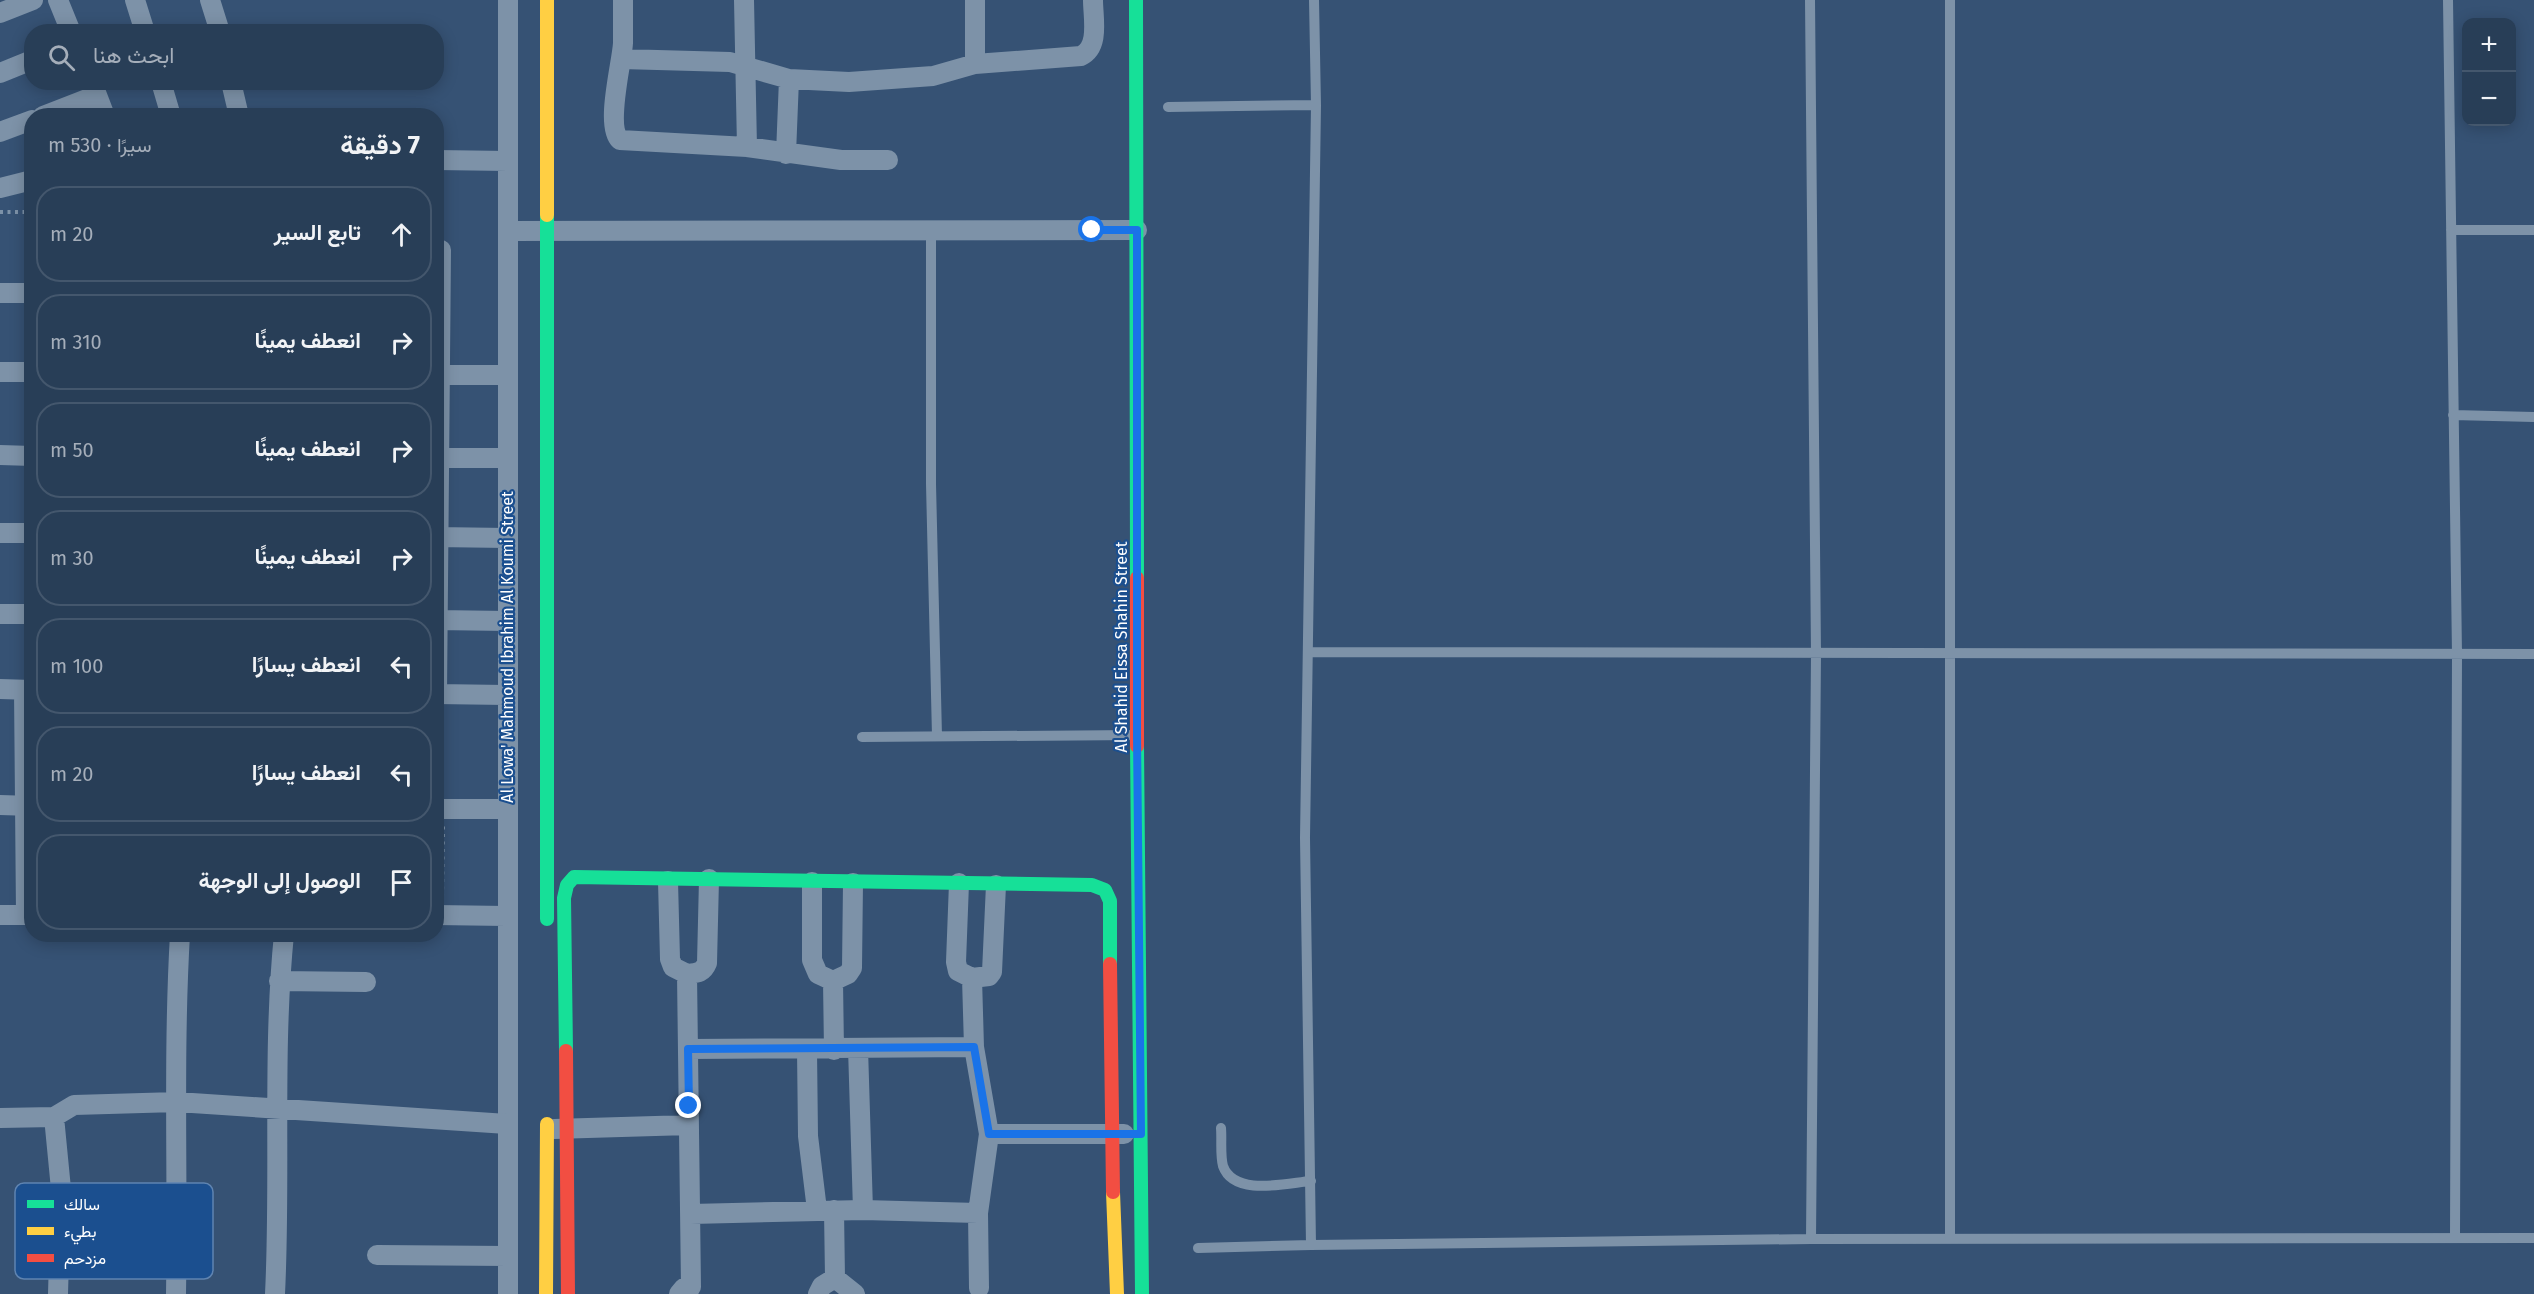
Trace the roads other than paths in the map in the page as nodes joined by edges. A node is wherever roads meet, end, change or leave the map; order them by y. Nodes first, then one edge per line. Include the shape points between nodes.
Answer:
1 (33, 0) edge
2 (58, 0) edge
3 (135, 0) edge
4 (210, 0) edge
5 (508, 0) edge
6 (547, 0) edge
7 (623, 0) edge
8 (744, 0) edge
9 (975, 0) edge
10 (1093, 0) edge
11 (1136, 0) edge
12 (1314, 0) edge
13 (1810, 0) edge
14 (1950, 0) edge
15 (2448, 0) edge
16 (0, 13) edge
17 (68, 24) edge
18 (142, 24) edge
19 (218, 24) edge
20 (621, 59) junction
21 (24, 63) edge
22 (975, 64) junction
23 (745, 65) junction
24 (0, 73) edge
25 (789, 79) junction
26 (92, 90) edge
27 (94, 90) edge
28 (163, 90) edge
29 (233, 90) edge
30 (1316, 105) junction
31 (1168, 107) dead end
32 (58, 108) edge
33 (102, 108) edge
34 (169, 108) edge
35 (237, 108) edge
36 (24, 123) edge
37 (0, 132) edge
38 (747, 147) junction
39 (786, 154) junction
40 (444, 160) edge
41 (888, 160) dead end
42 (508, 161) junction
43 (24, 182) edge
44 (0, 188) edge
45 (931, 230) junction
46 (1137, 230) junction
47 (2451, 230) junction
48 (2534, 230) edge
49 (508, 231) junction
50 (547, 231) junction
51 (0, 293) edge
52 (24, 294) edge
53 (0, 372) edge
54 (24, 372) edge
55 (444, 375) edge
56 (507, 375) junction
57 (2453, 415) junction
58 (2534, 417) edge
59 (0, 455) edge
60 (24, 456) edge
61 (444, 458) edge
62 (507, 458) junction
63 (0, 533) edge
64 (24, 533) edge
65 (444, 537) edge
66 (507, 538) junction
67 (0, 614) edge
68 (24, 614) edge
69 (444, 620) edge
70 (507, 621) junction
71 (1309, 652) junction
72 (1816, 654) junction
73 (1952, 654) junction
74 (2457, 654) junction
75 (2534, 654) edge
76 (0, 689) edge
77 (24, 690) edge
78 (444, 694) edge
79 (506, 694) junction
80 (1137, 735) junction
81 (937, 736) junction
82 (862, 737) dead end
83 (0, 806) edge
84 (24, 806) edge
85 (444, 809) edge
86 (507, 809) junction
87 (709, 879) junction
88 (668, 881) junction
89 (812, 882) junction
90 (853, 883) junction
91 (959, 883) junction
92 (996, 885) junction
93 (0, 915) edge
94 (24, 915) edge
95 (444, 915) edge
96 (506, 916) junction
97 (547, 938) dead end
98 (180, 942) edge
99 (283, 942) edge
100 (687, 974) junction
101 (972, 978) junction
102 (279, 981) junction
103 (833, 981) junction
104 (366, 982) dead end
105 (974, 1047) junction
106 (858, 1048) junction
107 (688, 1049) junction
108 (807, 1050) junction
109 (834, 1050) junction
110 (177, 1102) junction
111 (547, 1105) dead end
112 (276, 1108) junction
113 (54, 1117) junction
114 (0, 1118) edge
115 (507, 1124) junction
116 (689, 1125) junction
117 (1221, 1128) dead end
118 (556, 1129) junction
119 (989, 1134) junction
120 (1141, 1134) junction
121 (1111, 1135) junction
122 (1311, 1181) junction
123 (60, 1183) edge
124 (177, 1183) edge
125 (825, 1210) junction
126 (863, 1210) junction
127 (978, 1213) junction
128 (691, 1214) junction
129 (1950, 1238) junction
130 (2455, 1238) junction
131 (2534, 1238) edge
132 (1811, 1239) junction
133 (1311, 1245) junction
134 (1198, 1248) dead end
135 (377, 1255) dead end
136 (507, 1256) junction
137 (835, 1278) junction
138 (58, 1279) edge
139 (176, 1279) edge
140 (693, 1292) edge
141 (979, 1292) edge
142 (58, 1294) edge
143 (176, 1294) edge
144 (275, 1294) edge
145 (508, 1294) edge
146 (546, 1294) edge
147 (568, 1294) edge
148 (818, 1294) edge
149 (855, 1294) edge
150 (1117, 1294) edge
151 (1142, 1294) edge

1 - 16 street
2 - 17 street
3 - 18 street
4 - 19 street
5 - 42 street, Al Lowa' Mahmoud Ibrahim Al Koumi Street
6 - 50 street
7 - 20 street
8 - 23 street
9 - 22 street
10 - 22 street via 1094,40 1081,57
11 - 46 street, Al Shahid Eissa Shahin Street
12 - 30 lane
13 - 72 lane
14 - 73 lane
15 - 47 lane
20 - 23 street
20 - 38 street via 615,98 618,139
21 - 24 street
22 - 25 street via 910,79
23 - 25 street
23 - 38 street
25 - 39 street
26 - 32 street
27 - 33 street
28 - 34 street
29 - 35 street
30 - 31 lane
30 - 71 lane
36 - 37 street
38 - 39 street
39 - 41 street
40 - 42 street
42 - 49 street, Al Lowa' Mahmoud Ibrahim Al Koumi Street
43 - 44 street
45 - 46 street
45 - 50 street
45 - 81 lane
46 - 80 street, Al Shahid Eissa Shahin Street
47 - 48 lane
47 - 57 lane
49 - 50 street
49 - 56 street, Al Lowa' Mahmoud Ibrahim Al Koumi Street
50 - 97 street
51 - 52 street
53 - 54 street
55 - 56 street
56 - 62 street, Al Lowa' Mahmoud Ibrahim Al Koumi Street
57 - 58 lane
57 - 74 lane
59 - 60 street
61 - 62 street
62 - 66 street, Al Lowa' Mahmoud Ibrahim Al Koumi Street
63 - 64 street
65 - 66 street
66 - 70 street, Al Lowa' Mahmoud Ibrahim Al Koumi Street
67 - 68 street
69 - 70 street
70 - 79 street, Al Lowa' Mahmoud Ibrahim Al Koumi Street
71 - 72 lane
71 - 122 lane via 1305,838
72 - 73 lane
72 - 132 lane
73 - 74 lane
73 - 129 lane
74 - 75 lane
74 - 130 lane
76 - 77 street
78 - 79 street
79 - 86 street, Al Lowa' Mahmoud Ibrahim Al Koumi Street
80 - 81 lane
80 - 120 street, Al Shahid Eissa Shahin Street
81 - 82 lane
83 - 84 street
85 - 86 street
86 - 96 street, Al Lowa' Mahmoud Ibrahim Al Koumi Street
87 - 88 street
87 - 89 street
87 - 100 street via 707,963 699,973
88 - 100 street via 670,959 673,967
88 - 118 street via 574,878 565,889
89 - 90 street
89 - 103 street via 812,960 818,974
90 - 91 street
90 - 103 street via 852,968
91 - 92 street
91 - 101 street via 956,962 958,971
92 - 101 street via 992,972
92 - 121 street via 1092,885 1108,895
93 - 94 street
95 - 96 street
96 - 115 street, Al Lowa' Mahmoud Ibrahim Al Koumi Street
98 - 110 street
99 - 102 street
100 - 107 street
101 - 105 street
102 - 104 street
102 - 112 street
103 - 109 street
105 - 106 street
105 - 119 street
106 - 109 street
106 - 126 street
107 - 108 street
107 - 116 street
108 - 109 street
108 - 125 street via 808,1136
110 - 112 street
110 - 113 street via 74,1104
110 - 124 street
111 - 118 street
112 - 115 street
112 - 144 street
113 - 114 street
113 - 123 street
115 - 136 street, Al Lowa' Mahmoud Ibrahim Al Koumi Street
116 - 118 street
116 - 128 street
117 - 122 lane via 1223,1166 1237,1182 1250,1185
118 - 146 street
118 - 147 street
119 - 121 street
119 - 127 street
120 - 121 street
120 - 151 street, Al Shahid Eissa Shahin Street
121 - 150 street
122 - 133 lane
125 - 126 street
125 - 128 street
125 - 137 street
126 - 127 street
127 - 141 street
128 - 140 street
129 - 130 lane
129 - 132 lane
130 - 131 lane
132 - 133 lane
133 - 134 lane
135 - 136 street
136 - 145 street, Al Lowa' Mahmoud Ibrahim Al Koumi Street
137 - 148 street via 822,1286
137 - 149 street
138 - 142 street
139 - 143 street

